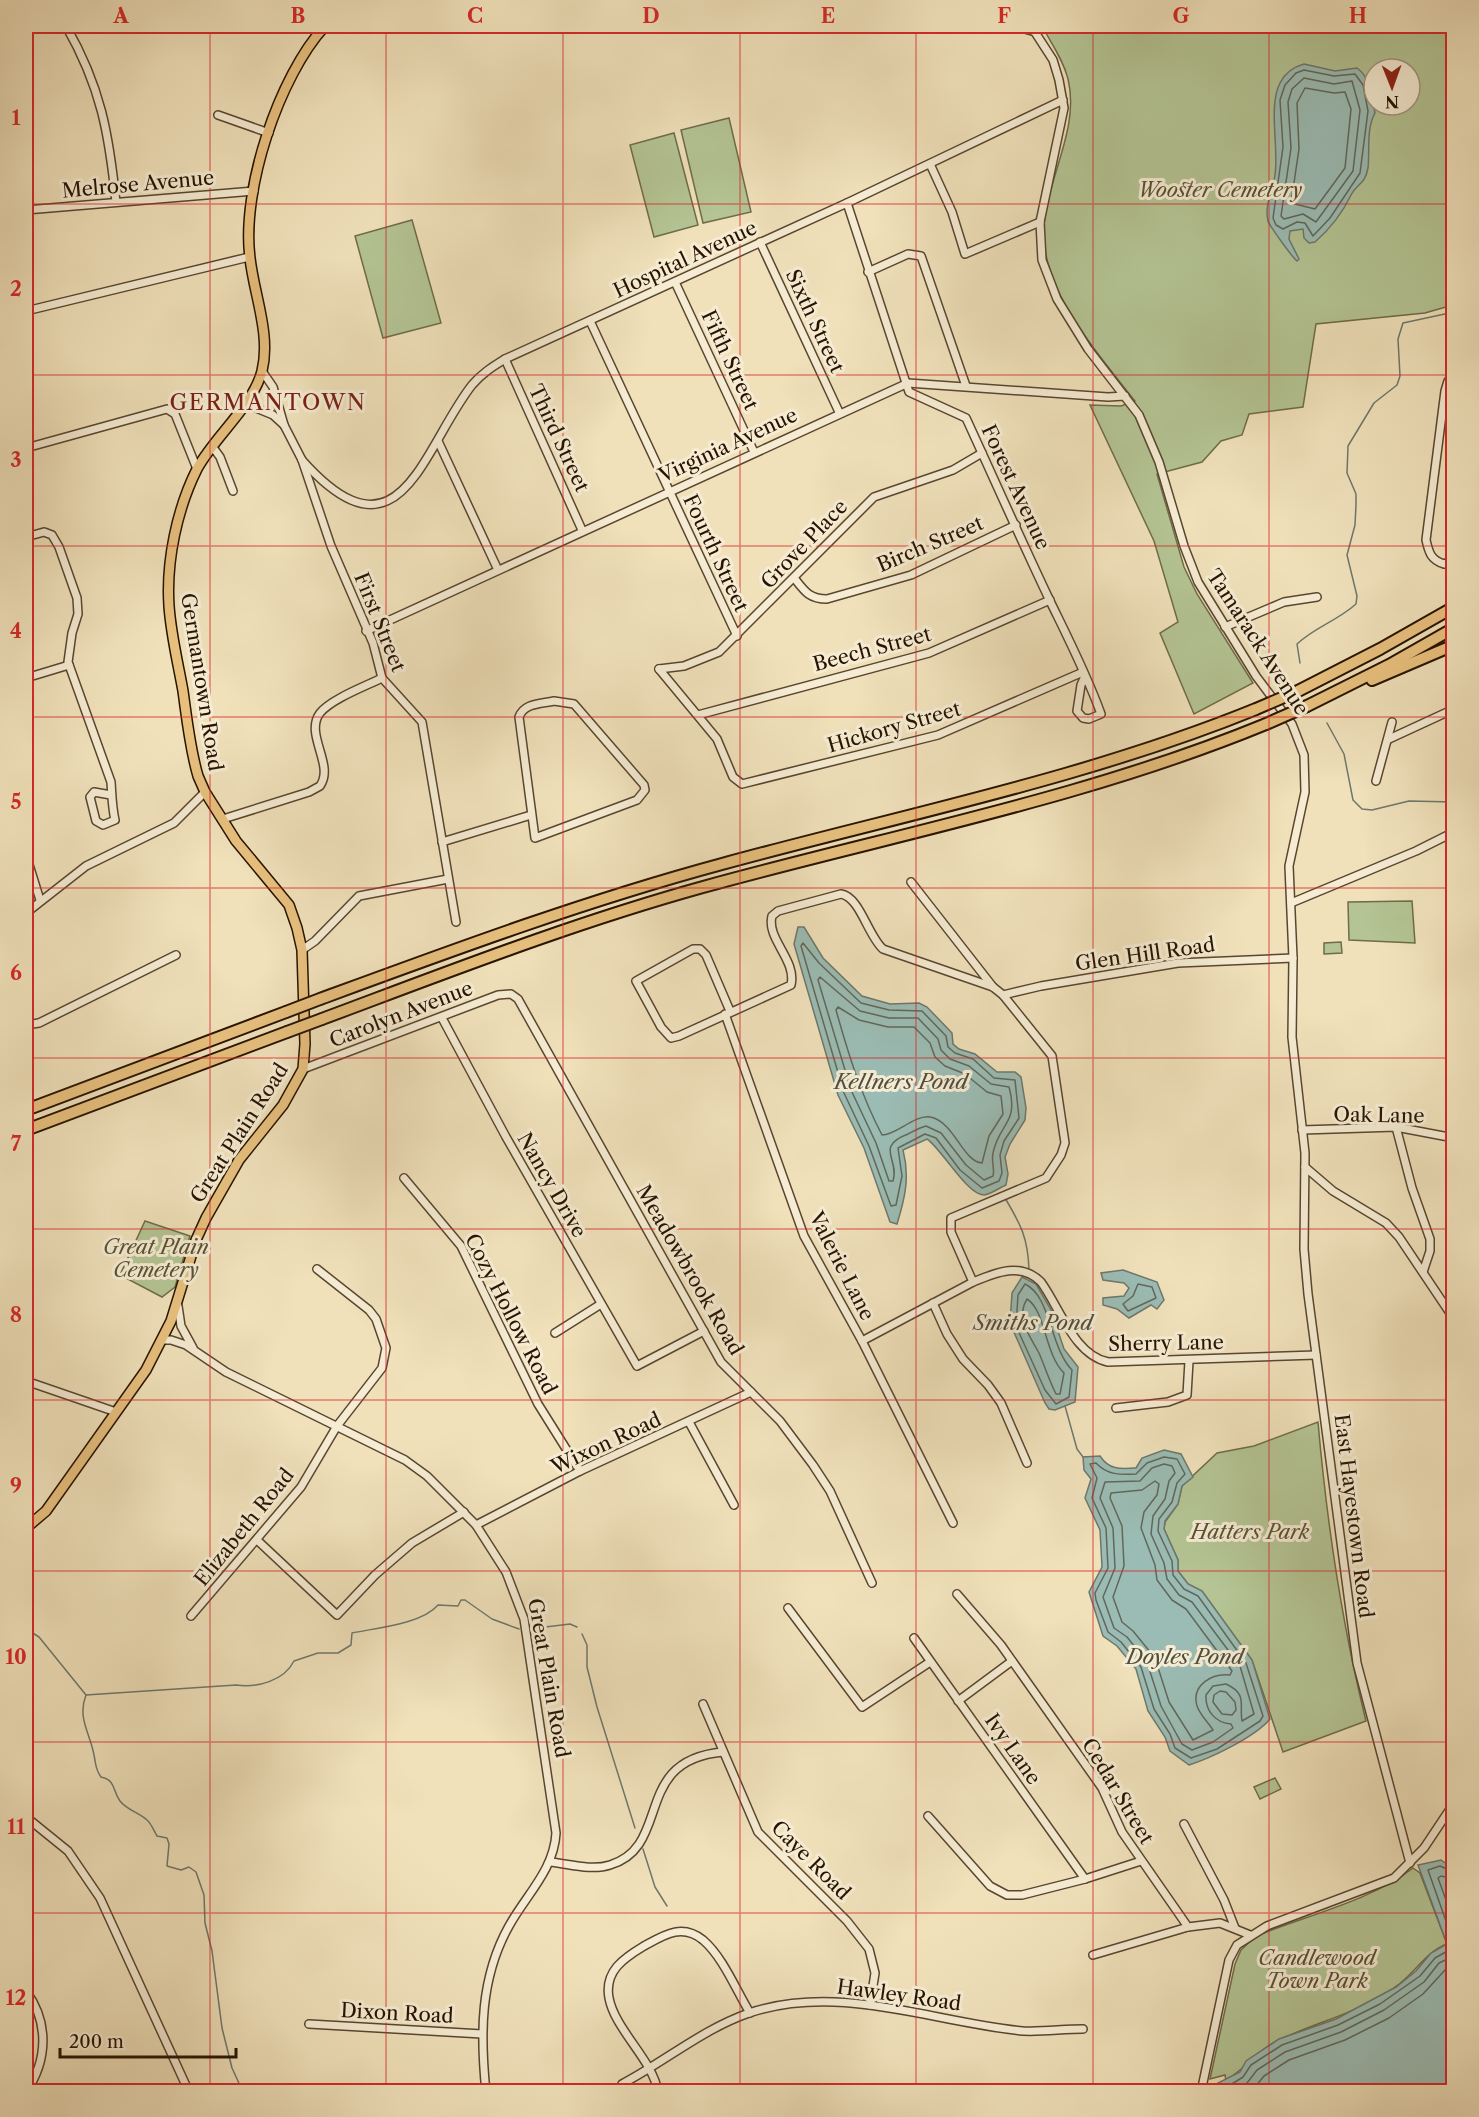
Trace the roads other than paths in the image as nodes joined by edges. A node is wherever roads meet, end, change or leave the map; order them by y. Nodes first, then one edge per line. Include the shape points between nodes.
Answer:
1 (66, 26) edge
2 (325, 26) edge
3 (1014, 26) edge
4 (1032, 28) edge
5 (1063, 100) junction
6 (218, 115) dead end
7 (269, 133) junction
8 (930, 164) junction
9 (254, 191) junction
10 (116, 202) junction
11 (847, 203) junction
12 (26, 210) edge
13 (1040, 222) junction
14 (760, 242) junction
15 (249, 257) junction
16 (868, 272) junction
17 (675, 282) junction
18 (26, 311) edge
19 (590, 321) junction
20 (505, 359) junction
21 (262, 371) junction
22 (1451, 381) edge
23 (908, 382) junction
24 (966, 386) junction
25 (1125, 396) junction
26 (244, 403) junction
27 (839, 412) junction
28 (284, 425) junction
29 (438, 441) junction
30 (212, 446) junction
31 (26, 448) edge
32 (754, 452) junction
33 (982, 453) junction
34 (302, 460) junction
35 (197, 470) junction
36 (669, 490) junction
37 (233, 491) dead end
38 (1016, 525) junction
39 (582, 530) junction
40 (26, 537) edge
41 (1454, 561) edge
42 (498, 570) junction
43 (795, 579) junction
44 (1317, 597) dead end
45 (1050, 600) junction
46 (1454, 601) edge
47 (1454, 607) edge
48 (1225, 627) junction
49 (1454, 628) edge
50 (366, 630) junction
51 (737, 636) junction
52 (1454, 645) edge
53 (1380, 649) junction
54 (69, 665) junction
55 (1084, 674) junction
56 (26, 678) edge
57 (382, 678) junction
58 (1324, 698) junction
59 (1454, 709) edge
60 (698, 715) junction
61 (1392, 722) dead end
62 (1389, 739) junction
63 (1376, 781) dead end
64 (205, 792) junction
65 (111, 795) junction
66 (531, 815) junction
67 (223, 819) junction
68 (1454, 832) edge
69 (442, 842) junction
70 (26, 855) edge
71 (448, 879) junction
72 (912, 882) dead end
73 (40, 900) junction
74 (1291, 903) junction
75 (26, 913) edge
76 (456, 922) dead end
77 (302, 950) junction
78 (176, 955) dead end
79 (1293, 958) junction
80 (993, 987) junction
81 (511, 994) joint
82 (1003, 995) junction
83 (727, 1013) junction
84 (442, 1018) junction
85 (26, 1025) edge
86 (303, 1069) junction
87 (26, 1110) edge
88 (1396, 1127) junction
89 (26, 1130) edge
90 (1302, 1130) junction
91 (1454, 1138) edge
92 (1305, 1167) junction
93 (404, 1178) dead end
94 (317, 1269) dead end
95 (1424, 1272) junction
96 (973, 1282) junction
97 (933, 1303) junction
98 (177, 1304) junction
99 (601, 1304) junction
100 (1454, 1320) edge
101 (704, 1331) junction
102 (555, 1334) dead end
103 (163, 1340) junction
104 (862, 1341) junction
105 (194, 1351) junction
106 (1316, 1355) junction
107 (1189, 1361) junction
108 (26, 1380) edge
109 (751, 1392) junction
110 (1116, 1408) dead end
111 (116, 1412) junction
112 (689, 1422) junction
113 (337, 1426) junction
114 (1027, 1463) dead end
115 (580, 1471) junction
116 (734, 1505) dead end
117 (464, 1512) junction
118 (953, 1523) dead end
119 (476, 1525) junction
120 (26, 1528) edge
121 (1454, 1530) edge
122 (1454, 1537) edge
123 (257, 1540) junction
124 (872, 1584) dead end
125 (957, 1593) dead end
126 (788, 1608) dead end
127 (191, 1616) dead end
128 (914, 1638) dead end
129 (1012, 1661) junction
130 (930, 1662) junction
131 (958, 1701) junction
132 (703, 1704) dead end
133 (26, 1744) edge
134 (723, 1752) junction
135 (26, 1773) edge
136 (1454, 1803) edge
137 (928, 1816) dead end
138 (26, 1817) edge
139 (1184, 1824) dead end
140 (1141, 1861) junction
141 (550, 1862) junction
142 (1410, 1863) junction
143 (1085, 1879) junction
144 (1188, 1927) junction
145 (1235, 1928) junction
146 (1250, 1935) junction
147 (1093, 1955) dead end
148 (26, 1991) edge
149 (870, 2005) junction
150 (750, 2013) junction
151 (309, 2024) dead end
152 (1083, 2028) dead end
153 (482, 2034) junction
154 (649, 2070) junction
155 (622, 2084) dead end
156 (26, 2091) edge
157 (189, 2091) edge
158 (486, 2091) edge
159 (658, 2091) edge
160 (1201, 2091) edge

1 - 10 street via 101,101
2 - 7 main road, Germantown Road via 298,61
3 - 4 street
4 - 5 street via 1053,60
5 - 8 street, Hospital Avenue
5 - 13 street, Tamarack Avenue via 1063,122
6 - 7 street
7 - 9 main road, Germantown Road
8 - 11 street, Hospital Avenue
8 - 13 street via 952,212 965,254
9 - 10 street, Melrose Avenue
9 - 15 main road, Germantown Road
10 - 12 street, Melrose Avenue
11 - 14 street, Hospital Avenue
11 - 16 street, Forest Avenue
13 - 25 street, Tamarack Avenue via 1042,260 1057,298 1088,349
14 - 17 street, Hospital Avenue
14 - 27 street, Sixth Street
15 - 18 street
15 - 21 main road, Germantown Road via 264,348
16 - 23 street, Forest Avenue
16 - 24 street via 908,254 921,256
17 - 19 street, Hospital Avenue
17 - 32 street, Fifth Street
19 - 20 street, Hospital Avenue
19 - 36 street, Fourth Street
20 - 29 street, Hospital Avenue via 472,385
20 - 39 street, Third Street
21 - 26 main road, Germantown Road
21 - 28 street, First Street via 273,387
22 - 41 street via 1445,392 1427,528 1429,553 1435,561
23 - 24 street, Virginia Avenue
23 - 27 street, Virginia Avenue
23 - 33 street, Forest Avenue via 909,392 966,418
24 - 25 street, Virginia Avenue
25 - 48 street, Tamarack Avenue via 1154,447 1192,569
26 - 28 street via 273,415
26 - 30 main road, Germantown Road
27 - 32 street, Virginia Avenue
28 - 34 street, First Street
29 - 34 street, Hospital Avenue via 412,483 380,502 355,500 334,491
29 - 42 street
30 - 35 main road, Germantown Road
30 - 37 street
31 - 35 street via 167,410 179,422
32 - 36 street, Virginia Avenue
33 - 38 street, Forest Avenue
33 - 43 street, Grove Place via 953,470 874,497
34 - 50 street, First Street via 331,546
35 - 64 main road, Germantown Road via 176,530 168,583 192,755
36 - 39 street, Virginia Avenue
36 - 51 street, Fourth Street
38 - 43 street, Birch Street via 911,575 827,599 815,599
38 - 45 street, Forest Avenue
39 - 42 street, Virginia Avenue
40 - 54 street via 44,532 52,535 77,598
42 - 50 street, Virginia Avenue
43 - 51 street, Grove Place
44 - 48 street via 1284,602
45 - 55 street, Forest Avenue
45 - 60 street, Beech Street via 929,653
46 - 53 highway
47 - 53 highway
48 - 74 street, Tamarack Avenue via 1292,724 1304,755 1305,792 1289,866
49 - 58 highway
50 - 57 street, First Street
51 - 60 street, Grove Place via 719,652 702,660 659,669
52 - 58 highway
53 - 87 highway, bridge via 1256,709 1096,766 633,889 492,936
54 - 56 street
54 - 65 street via 111,782
55 - 55 street, Forest Avenue via 1077,711 1089,719 1101,714
55 - 60 street, Hickory Street via 938,735 742,784 733,777 717,739
57 - 67 street via 319,714 316,730 324,777 320,786
57 - 69 street, First Street via 422,722
58 - 89 highway, bridge via 1191,753 1100,784 639,906 518,945
59 - 62 street
61 - 62 street
62 - 63 street
64 - 67 main road, Great Plain Road
64 - 73 street via 174,824 86,866
65 - 65 street via 115,820 103,825 96,821 90,797 94,792
66 - 66 street via 519,717 527,706 569,702 590,721 645,790 637,800 535,838
66 - 69 street
67 - 77 main road, Great Plain Road via 288,905
68 - 74 street
69 - 71 street, First Street
70 - 73 street
71 - 76 street, First Street
71 - 77 street via 359,896
72 - 80 street
73 - 75 street
74 - 79 street, Tamarack Avenue
77 - 86 main road, Great Plain Road
78 - 85 street via 39,1023
79 - 82 street, Glen Hill Road via 1178,963
79 - 90 street, Tamarack Avenue via 1292,1037
80 - 82 street
80 - 83 street via 882,949 854,901 841,894 772,916 772,928 792,974 791,985
81 - 84 street, Carolyn Avenue via 498,995
81 - 101 street, Meadowbrook Road via 522,1004
82 - 96 street via 1052,1056 1065,1143 1046,1178 951,1218 951,1232
83 - 83 street, Valerie Lane via 706,955 700,950 693,949 636,981 671,1038
83 - 104 street, Valerie Lane via 804,1236
84 - 86 street, Carolyn Avenue
84 - 99 street, Nancy Drive
86 - 98 main road, Great Plain Road via 283,1105 239,1160 206,1218
88 - 90 street, Oak Lane
88 - 91 street, Oak Lane
88 - 95 street via 1430,1239
90 - 92 street, Tamarack Avenue
92 - 95 street via 1333,1191 1386,1223
92 - 106 street, East Hayestown Road via 1305,1261
93 - 115 street, Cozy Hollow Road via 461,1246 538,1404
94 - 113 street, Elizabeth Road via 369,1310 381,1328 386,1348 378,1376
95 - 100 street
96 - 97 street, Sherry Lane
96 - 107 street, Sherry Lane via 1003,1271 1019,1270 1035,1276 1081,1345 1098,1360
97 - 104 street, Sherry Lane
97 - 114 street via 963,1359 1001,1403
98 - 103 main road, Great Plain Road
98 - 105 street via 181,1326
99 - 101 street, Nancy Drive via 638,1366
99 - 102 street
101 - 109 street, Meadowbrook Road via 721,1362
103 - 105 street, Great Plain Road
103 - 111 main road
104 - 118 street, Valerie Lane
105 - 113 street, Great Plain Road via 226,1372
106 - 107 street, Sherry Lane
106 - 142 street, East Hayestown Road via 1357,1663
107 - 110 street via 1187,1395 1168,1402
108 - 111 street
109 - 112 street, Wixon Road
109 - 124 street, Meadowbrook Road via 780,1420 823,1479
111 - 120 main road via 46,1511
112 - 115 street, Wixon Road
112 - 116 street
113 - 117 street, Great Plain Road via 415,1466
113 - 123 street, Elizabeth Road via 301,1487
115 - 119 street, Wixon Road
117 - 119 street, Great Plain Road
117 - 123 street via 412,1543 337,1615
119 - 141 street, Great Plain Road via 506,1572 524,1619 556,1833
121 - 122 street
123 - 127 street, Elizabeth Road
125 - 129 street, Cedar Street
126 - 130 street via 862,1707
128 - 130 street, Ivy Lane
129 - 131 street
129 - 140 street, Cedar Street via 1102,1788 1122,1832
130 - 131 street, Ivy Lane
131 - 143 street, Ivy Lane
132 - 134 street, Caye Road
133 - 135 main road
134 - 141 street via 709,1753 673,1770 664,1781 645,1833 622,1861 599,1867
134 - 149 street, Caye Road via 758,1832 847,1921 869,1949 875,1973
136 - 142 street
137 - 143 street via 990,1886 1007,1895 1022,1895
138 - 157 street via 68,1851 100,1898
139 - 145 street
140 - 143 street
140 - 144 street, Cedar Street
141 - 153 street, Great Plain Road via 499,1948 484,1998
142 - 146 street via 1384,1884
144 - 145 street via 1220,1923
144 - 147 street
145 - 146 street
146 - 160 street via 1237,1945 1229,1960
148 - 156 street via 42,2023 44,2046 39,2069
149 - 150 street, Hawley Road via 812,2001
149 - 152 street, Hawley Road via 1026,2031
150 - 154 street, Hawley Road via 722,2025
150 - 154 street via 702,1940 687,1931 667,1933 621,1960 610,1982 613,2008
151 - 153 street, Dixon Road
153 - 158 street, Great Plain Road
154 - 155 street, Hawley Road
154 - 159 street

